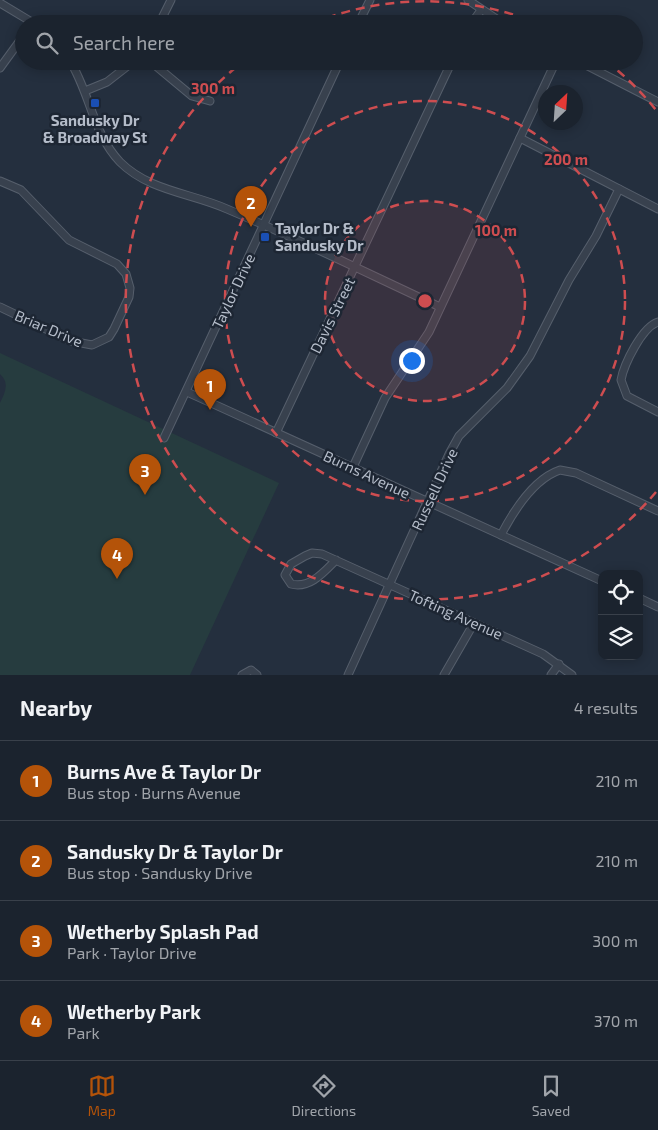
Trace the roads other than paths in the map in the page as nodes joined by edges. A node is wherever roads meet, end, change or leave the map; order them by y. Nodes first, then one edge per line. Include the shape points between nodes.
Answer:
1 (171, 0) edge
2 (370, 0) edge
3 (468, 0) edge
4 (0, 3) edge
5 (481, 10) junction
6 (20, 15) edge
7 (164, 15) edge
8 (362, 15) edge
9 (477, 15) edge
10 (489, 15) edge
11 (15, 47) edge
12 (0, 68) edge
13 (74, 70) edge
14 (122, 70) edge
15 (161, 70) edge
16 (336, 70) edge
17 (448, 70) edge
18 (552, 70) edge
19 (596, 70) edge
20 (85, 91) junction
21 (210, 101) dead end
22 (658, 102) edge
23 (520, 138) junction
24 (0, 181) edge
25 (619, 189) junction
26 (658, 209) edge
27 (264, 226) junction
28 (355, 268) junction
29 (0, 307) edge
30 (440, 307) junction
31 (658, 322) edge
32 (187, 392) junction
33 (658, 412) edge
34 (276, 432) junction
35 (164, 438) dead end
36 (353, 467) junction
37 (427, 501) junction
38 (658, 512) edge
39 (502, 535) junction
40 (336, 560) junction
41 (598, 579) edge
42 (390, 584) junction
43 (643, 600) edge
44 (658, 606) edge
45 (474, 623) junction
46 (559, 664) junction
47 (242, 675) edge
48 (257, 675) edge
49 (348, 675) edge
50 (444, 675) edge
51 (551, 675) edge
52 (572, 675) edge

1 - 7 street
2 - 8 street
3 - 5 street
4 - 6 street
5 - 9 street
5 - 10 street
11 - 12 street
13 - 20 street
14 - 20 street via 107,82
15 - 21 street via 192,96
16 - 27 street, Taylor Drive
17 - 28 street, Davis Street
18 - 23 street
19 - 22 street
20 - 27 street via 105,142 129,170 152,184 210,202
23 - 25 street
23 - 30 street
24 - 29 street, Briar Drive via 25,194 69,240 117,264 126,274 130,288 129,298 109,337 92,344 71,340
25 - 26 street
25 - 37 street, Russell Drive via 530,356 507,388 459,436
27 - 28 street
27 - 32 street, Taylor Drive
28 - 30 street
28 - 34 street, Davis Street
30 - 36 street via 424,340 382,403
31 - 33 street via 644,332 622,380 627,396
32 - 34 street, Burns Avenue
32 - 35 street, Taylor Drive
34 - 36 street, Burns Avenue
36 - 37 street, Burns Avenue
37 - 39 street, Burns Avenue
37 - 42 street, Russell Drive
38 - 39 street via 576,473 560,470 543,480 517,505
39 - 41 street, Burns Avenue
40 - 40 street, Tofting Avenue via 322,574 303,585 292,584 285,575 292,564 312,553
40 - 42 street, Tofting Avenue
42 - 45 street, Tofting Avenue
42 - 49 street, Russell Drive via 364,634
43 - 44 street
45 - 46 street, Tofting Avenue
45 - 50 street
46 - 51 street
46 - 52 street, Tofting Avenue
47 - 48 street via 251,670

